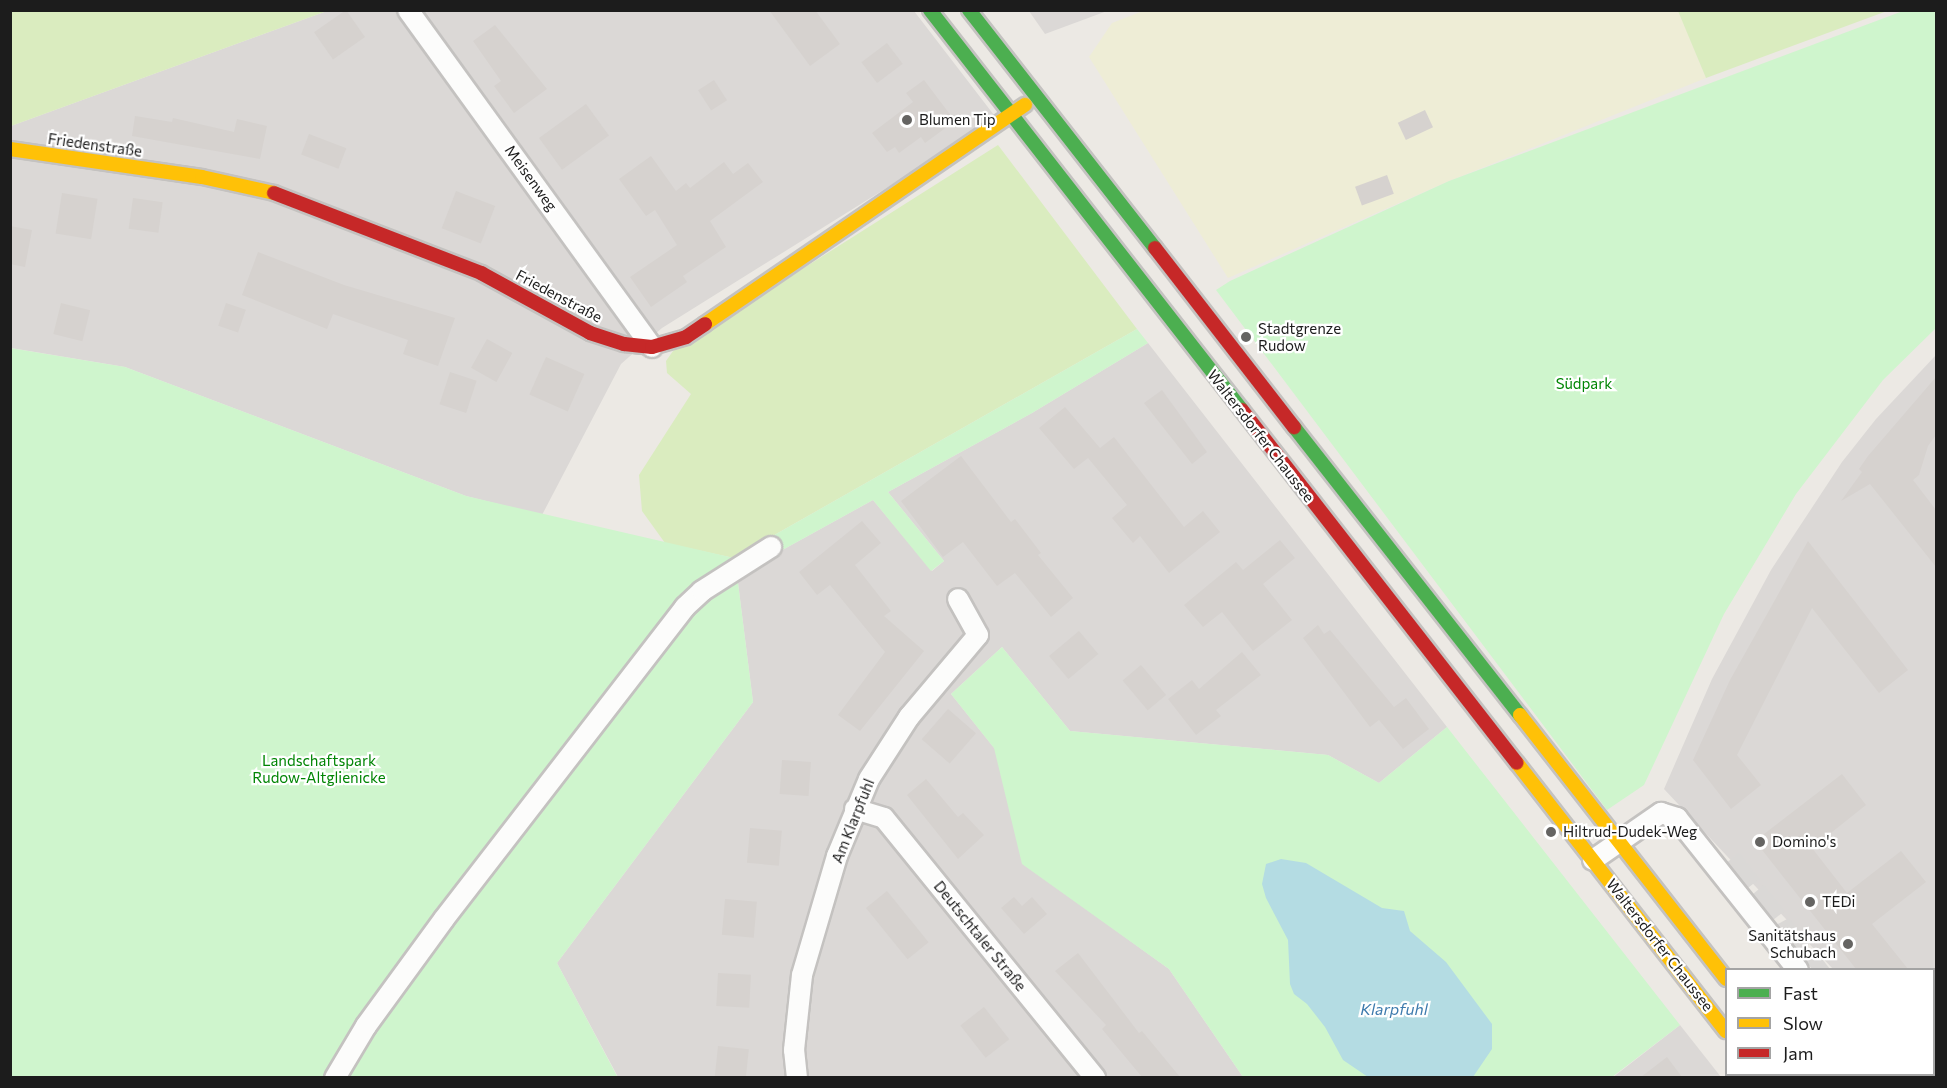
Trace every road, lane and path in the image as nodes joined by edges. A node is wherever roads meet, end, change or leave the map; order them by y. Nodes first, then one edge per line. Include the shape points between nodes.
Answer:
1 (408, 10) edge
2 (930, 10) edge
3 (969, 10) edge
4 (1035, 96) junction
5 (1012, 115) junction
6 (10, 149) edge
7 (652, 347) junction
8 (771, 547) dead end
9 (958, 599) dead end
10 (855, 809) junction
11 (1618, 842) junction
12 (1593, 860) junction
13 (1797, 968) edge
14 (1725, 978) edge
15 (1725, 1029) edge
16 (335, 1077) edge
17 (797, 1077) edge
18 (1095, 1077) edge

1 - 7 street, Meisenweg
2 - 5 main road, Waltersdorfer Chaussee
3 - 4 main road, Waltersdorfer Chaussee
4 - 5 main road, Friedenstraße
4 - 11 main road, Waltersdorfer Chaussee
5 - 7 main road, Friedenstraße via 686,337
5 - 12 main road, Waltersdorfer Chaussee
6 - 7 main road, Friedenstraße via 202,177 294,198 481,273 590,333
8 - 16 street via 685,606 444,919 366,1026
9 - 10 street, Am Klarpfuhl via 978,635 909,717 868,779
10 - 17 street, Am Klarpfuhl via 802,975 794,1050
10 - 18 street, Deutschtaler Straße via 884,818
11 - 12 street
11 - 13 street via 1661,813 1677,818
11 - 14 main road, Waltersdorfer Chaussee
12 - 15 main road, Waltersdorfer Chaussee

